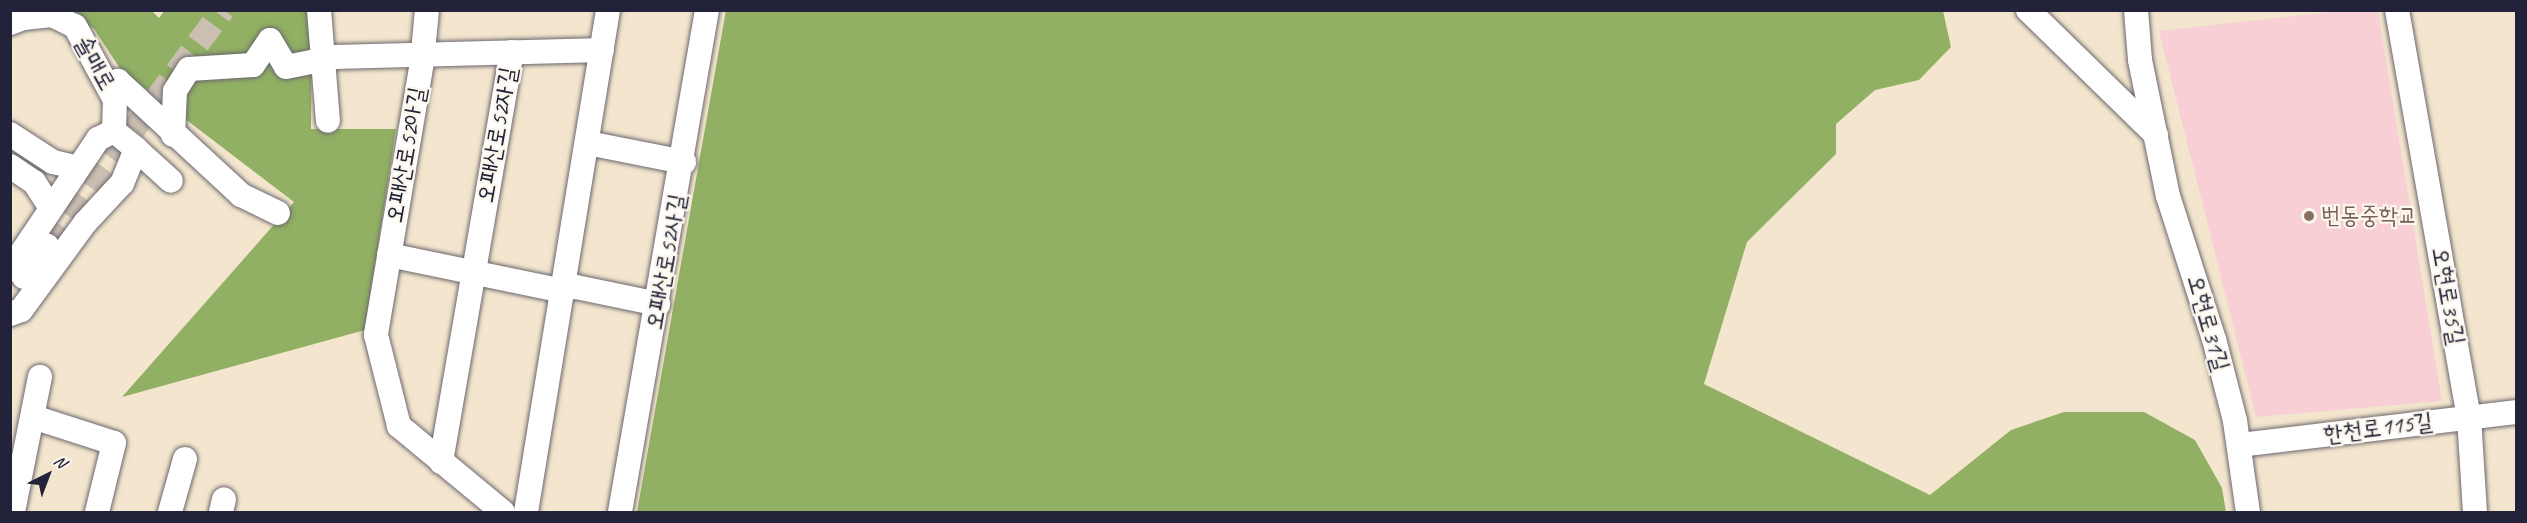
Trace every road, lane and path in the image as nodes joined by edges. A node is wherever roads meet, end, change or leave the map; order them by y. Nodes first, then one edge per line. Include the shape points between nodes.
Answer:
1 (319, 10) edge
2 (427, 10) edge
3 (608, 10) edge
4 (707, 10) edge
5 (2028, 10) edge
6 (2136, 10) edge
7 (2397, 10) edge
8 (10, 23) edge
9 (602, 50) junction
10 (512, 52) junction
11 (423, 54) junction
12 (321, 62) junction
13 (109, 87) junction
14 (328, 122) dead end
15 (114, 131) junction
16 (10, 134) edge
17 (173, 135) junction
18 (2156, 135) junction
19 (588, 142) junction
20 (136, 149) junction
21 (684, 162) junction
22 (10, 166) edge
23 (75, 167) junction
24 (171, 181) dead end
25 (51, 207) junction
26 (278, 213) dead end
27 (47, 245) tunnel mouth
28 (389, 255) junction
29 (10, 270) edge
30 (472, 272) junction
31 (565, 288) junction
32 (10, 297) edge
33 (658, 304) junction
34 (10, 314) edge
35 (40, 377) dead end
36 (2517, 412) edge
37 (33, 417) junction
38 (2469, 417) junction
39 (2240, 445) junction
40 (185, 459) dead end
41 (441, 462) junction
42 (13, 512) edge
43 (97, 513) edge
44 (170, 513) edge
45 (503, 513) edge
46 (526, 513) edge
47 (620, 513) edge
48 (2248, 513) edge
49 (2475, 513) edge

1 - 12 street
2 - 11 street, 오패산로52아길
3 - 9 street
4 - 21 street, 오패산로52사길
5 - 18 street
6 - 18 street, 오현로31길 via 2140,60
7 - 38 street, 오현로35길
8 - 13 street, 솔매로 via 52,15 75,26
9 - 10 street, 오패산로52자길
9 - 19 street
10 - 11 street, 오패산로52아길
10 - 30 street, 오패산로52자길
11 - 12 street, 오패산로52아길 via 336,57
11 - 28 street, 오패산로52아길
12 - 14 street
12 - 17 street, 오패산로52아길 via 286,67 270,40 253,65 189,69 175,91
13 - 15 street, 솔매로 via 115,100
13 - 17 street via 118,81
15 - 20 street
15 - 23 street via 98,139
16 - 23 street via 53,162
17 - 26 street via 241,195
18 - 39 street, 오현로31길 via 2168,196 2214,339
19 - 21 street
19 - 31 street
20 - 24 street
20 - 34 street via 122,183 85,223 21,310
21 - 33 street, 오패산로52사길
22 - 25 street via 34,182
23 - 25 street
25 - 29 street
27 - 32 street
28 - 30 street, 오패산로52아길
28 - 41 street, 오패산로52아길 via 376,335 399,426
30 - 31 street
30 - 41 street, 오패산로52자길
31 - 33 street
31 - 46 street
33 - 47 street, 오패산로52사길
35 - 37 street
36 - 38 street, 한천로115길
37 - 42 street
37 - 43 street via 114,443
38 - 39 street, 한천로115길
38 - 49 street, 오현로35길
39 - 48 street, 오현로31길
40 - 44 street
41 - 45 street, 오패산로52아길

